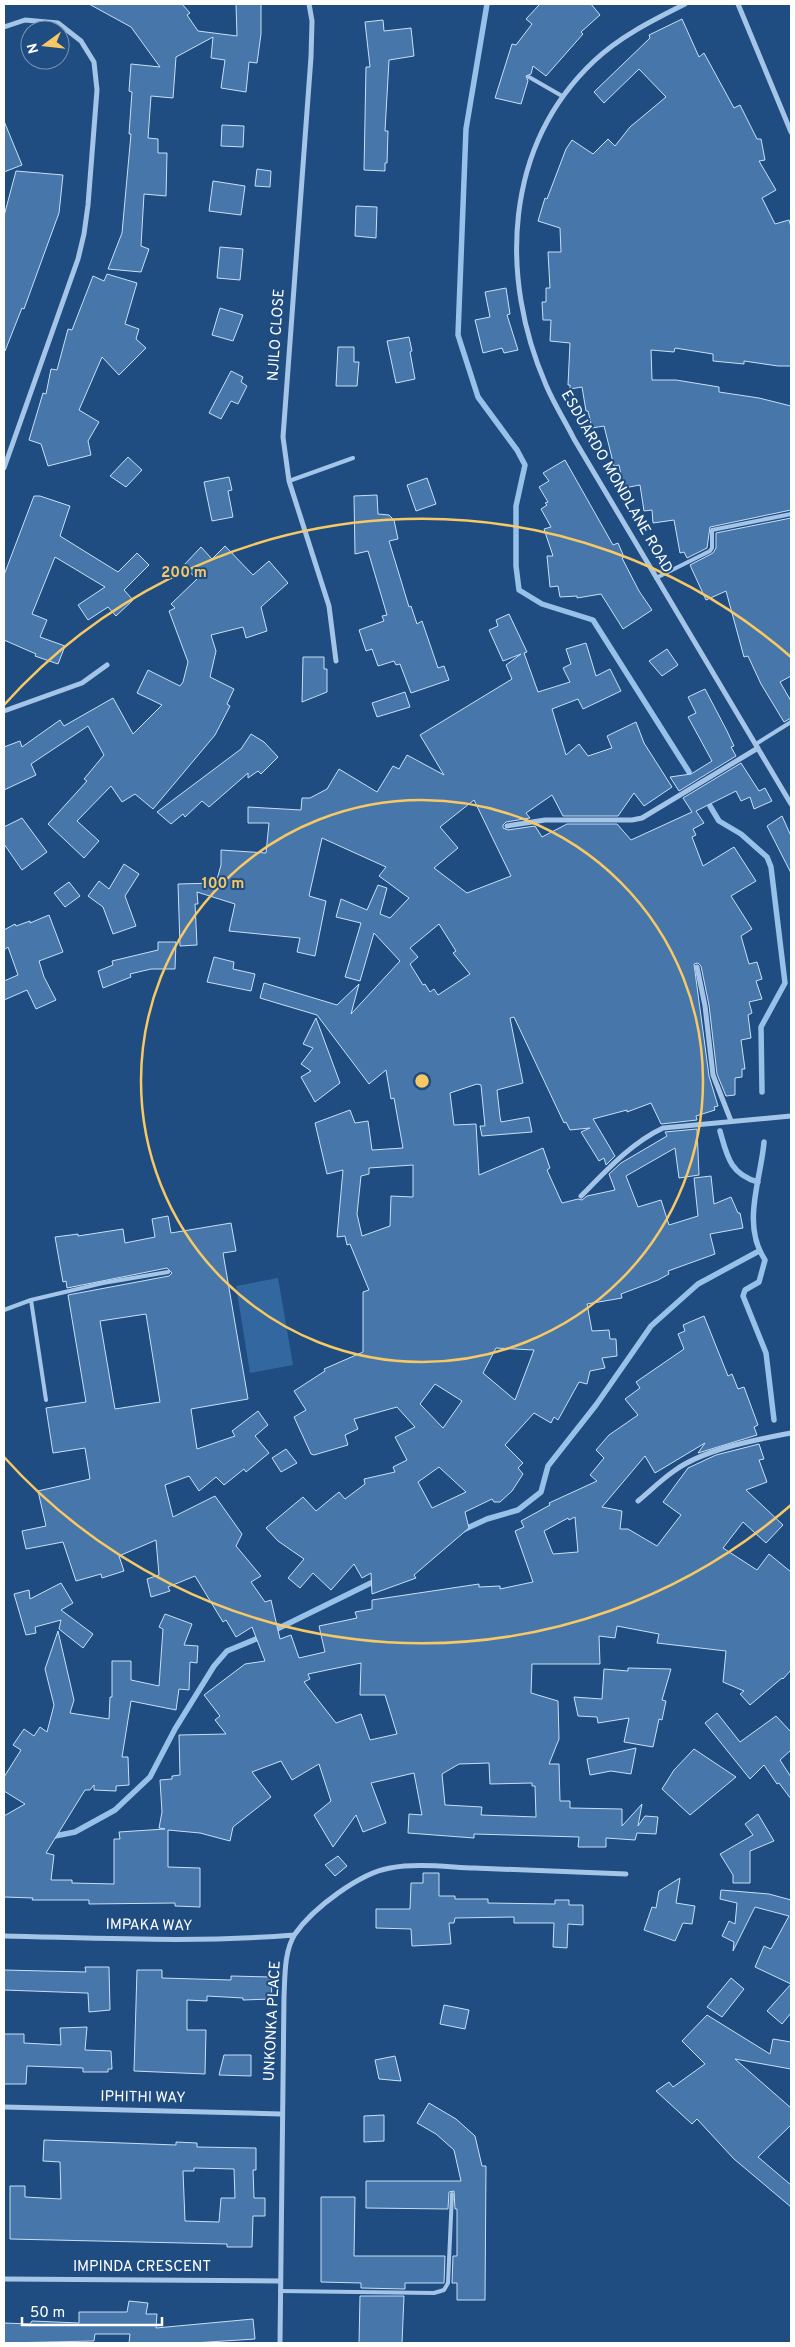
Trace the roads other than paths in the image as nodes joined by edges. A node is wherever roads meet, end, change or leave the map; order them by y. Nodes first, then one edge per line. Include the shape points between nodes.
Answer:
1 (309, 4) edge
2 (685, 4) edge
3 (738, 4) edge
4 (4, 27) edge
5 (529, 77) dead end
6 (562, 96) junction
7 (791, 132) edge
8 (353, 458) dead end
9 (4, 468) edge
10 (289, 481) junction
11 (791, 514) edge
12 (656, 578) junction
13 (336, 661) dead end
14 (106, 665) dead end
15 (4, 710) edge
16 (791, 722) edge
17 (757, 746) junction
18 (791, 804) edge
19 (507, 826) dead end
20 (697, 968) dead end
21 (791, 1116) edge
22 (731, 1120) junction
23 (582, 1196) dead end
24 (168, 1272) dead end
25 (31, 1300) junction
26 (4, 1310) edge
27 (46, 1400) dead end
28 (791, 1433) edge
29 (638, 1501) dead end
30 (626, 1874) dead end
31 (294, 1935) junction
32 (4, 1936) edge
33 (4, 2107) edge
34 (281, 2114) junction
35 (452, 2194) dead end
36 (4, 2279) edge
37 (280, 2281) junction
38 (280, 2291) junction
39 (280, 2343) edge

1 - 10 street, NJILO CLOSE via 311,57 283,437
2 - 6 street, ESDUARDO MONDLANE ROAD via 634,30 593,62
3 - 7 street
4 - 9 street via 25,20 58,23 81,41 94,62 97,90 84,234
5 - 6 lane
6 - 12 street, ESDUARDO MONDLANE ROAD via 537,142 521,193 515,235 520,293 530,340 546,385
8 - 10 lane
10 - 13 street, NJILO CLOSE via 329,606
11 - 12 lane via 712,530 710,551
12 - 17 street, ESDUARDO MONDLANE ROAD
14 - 15 street via 82,683
16 - 17 lane
17 - 18 street, ESDUARDO MONDLANE ROAD
17 - 19 street via 642,818 545,820
20 - 22 street via 713,1075
21 - 22 street
22 - 23 street via 663,1128 647,1136 621,1156
24 - 25 lane via 103,1282
25 - 26 lane
25 - 27 lane
28 - 29 street via 743,1443 697,1460 675,1470
30 - 31 street, UNKONKA PLACE via 435,1866 391,1868 369,1874 348,1887
31 - 32 street, IMPAKA WAY via 177,1940
31 - 34 street, UNKONKA PLACE via 286,1961
33 - 34 street, IPHITHI WAY
34 - 37 street, UNKONKA PLACE
35 - 38 lane via 448,2283 444,2290 434,2293
36 - 37 street, IMPINDA CRESCENT
37 - 38 street, UNKONKA PLACE
38 - 39 street, UNKONKA PLACE

